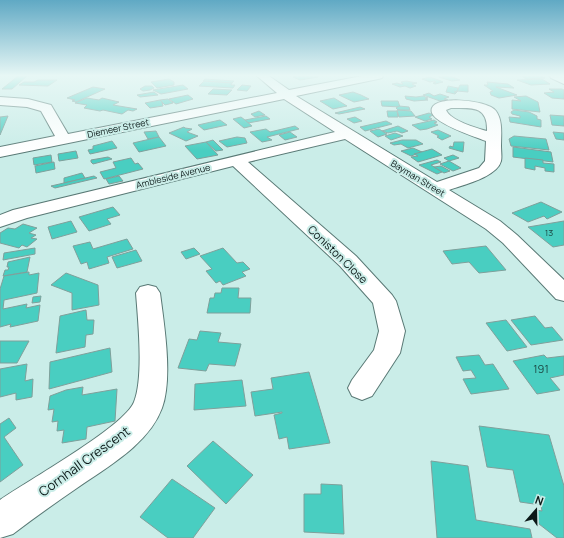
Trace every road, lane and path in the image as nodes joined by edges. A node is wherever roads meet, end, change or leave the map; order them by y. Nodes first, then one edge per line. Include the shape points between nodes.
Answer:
1 (1, 101) edge
2 (251, 101) edge
3 (297, 101) edge
4 (347, 134) junction
5 (493, 138) dead end
6 (64, 139) junction
7 (0, 152) edge
8 (236, 160) junction
9 (435, 189) junction
10 (0, 221) edge
11 (148, 293) dead end
12 (564, 293) edge
13 (362, 388) dead end
14 (0, 521) edge

1 - 6 street via 28,103 46,108
2 - 6 street, Diemeer Street
3 - 4 street, Bayman Street
4 - 8 street, Ambleside Avenue
4 - 9 street, Bayman Street
5 - 9 street via 493,162 485,171
6 - 7 street, Diemeer Street
8 - 10 street, Ambleside Avenue
8 - 13 street, Coniston Close via 348,261 384,302 392,331 387,352
9 - 12 street, Bayman Street via 493,225
11 - 14 street, Cornhall Crescent via 152,319 152,368 150,397 141,418 105,449

